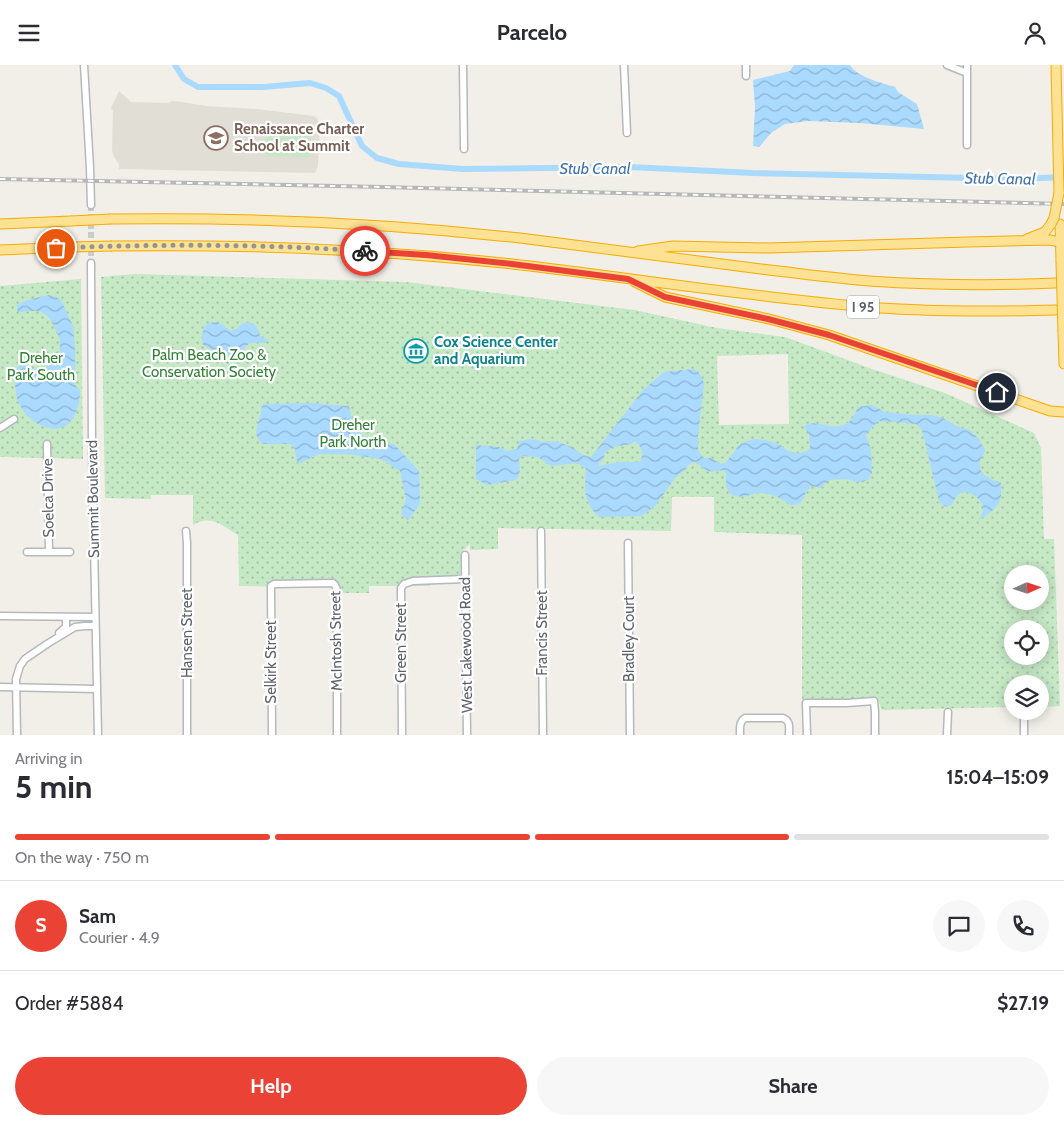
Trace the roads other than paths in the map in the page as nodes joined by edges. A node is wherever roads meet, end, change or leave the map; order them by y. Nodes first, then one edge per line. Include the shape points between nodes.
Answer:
1 (84, 65) edge
2 (463, 65) edge
3 (624, 65) edge
4 (746, 65) edge
5 (947, 65) edge
6 (967, 65) edge
7 (1056, 65) edge
8 (967, 73) junction
9 (746, 76) dead end
10 (627, 133) dead end
11 (967, 145) dead end
12 (464, 149) dead end
13 (91, 205) tunnel mouth
14 (0, 224) edge
15 (1056, 224) junction
16 (1020, 241) junction
17 (1062, 242) edge
18 (0, 250) edge
19 (630, 253) junction
20 (1063, 259) edge
21 (91, 263) tunnel mouth
22 (628, 279) junction
23 (1055, 283) dead end
24 (1056, 310) dead end
25 (1064, 364) edge
26 (1064, 412) edge
27 (14, 419) dead end
28 (0, 429) edge
29 (47, 444) dead end
30 (186, 531) dead end
31 (541, 531) dead end
32 (628, 543) dead end
33 (27, 552) dead end
34 (49, 552) junction
35 (70, 552) dead end
36 (465, 555) dead end
37 (465, 579) junction
38 (271, 589) joint
39 (0, 616) edge
40 (55, 617) junction
41 (95, 617) junction
42 (66, 620) junction
43 (95, 626) junction
44 (75, 627) junction
45 (47, 644) junction
46 (0, 687) edge
47 (16, 687) junction
48 (97, 689) junction
49 (948, 712) dead end
50 (1024, 720) edge
51 (17, 735) edge
52 (98, 735) edge
53 (187, 735) edge
54 (272, 735) edge
55 (337, 735) edge
56 (402, 735) edge
57 (466, 735) edge
58 (543, 735) edge
59 (630, 735) edge
60 (740, 735) edge
61 (789, 735) edge
62 (807, 735) edge
63 (875, 735) edge
64 (947, 735) edge
65 (1024, 735) edge

1 - 13 street
2 - 12 street
3 - 10 street
4 - 9 street
5 - 8 street
6 - 8 street
7 - 15 highway, bridge via 1059,193
8 - 11 street
14 - 19 highway, I 95, bridge via 111,219 236,219 364,224
15 - 16 highway
15 - 17 highway
16 - 17 highway
16 - 19 highway via 768,248 673,246
17 - 20 highway
18 - 22 highway, I 95, bridge via 258,246 426,255
19 - 23 highway, I 95 via 875,281 959,285
20 - 25 highway, bridge
21 - 41 street, Summit Boulevard
22 - 24 highway, I 95 via 857,306 962,311
22 - 26 highway via 665,297 816,331 1050,411
27 - 28 street
29 - 34 street, Soelca Drive
30 - 53 street, Hansen Street
31 - 58 street, Francis Street
32 - 59 street, Bradley Court
33 - 34 street
34 - 35 street
36 - 37 street, West Lakewood Road
37 - 56 street, Green Street via 413,581 401,588
37 - 57 street, West Lakewood Road
38 - 54 street, Selkirk Street
38 - 55 street, McIntosh Street via 274,584 333,583 337,587
39 - 40 street
40 - 41 street
40 - 42 street
41 - 43 street, Summit Boulevard
42 - 44 street
42 - 45 street via 65,628
43 - 44 street
43 - 48 street, Summit Boulevard
44 - 45 street
45 - 47 street via 25,659 18,670
46 - 47 street
47 - 48 street
47 - 51 street
48 - 52 street, Summit Boulevard
49 - 64 street
50 - 65 street
60 - 61 street via 740,724 745,718 786,720
62 - 63 street via 806,703 874,701

